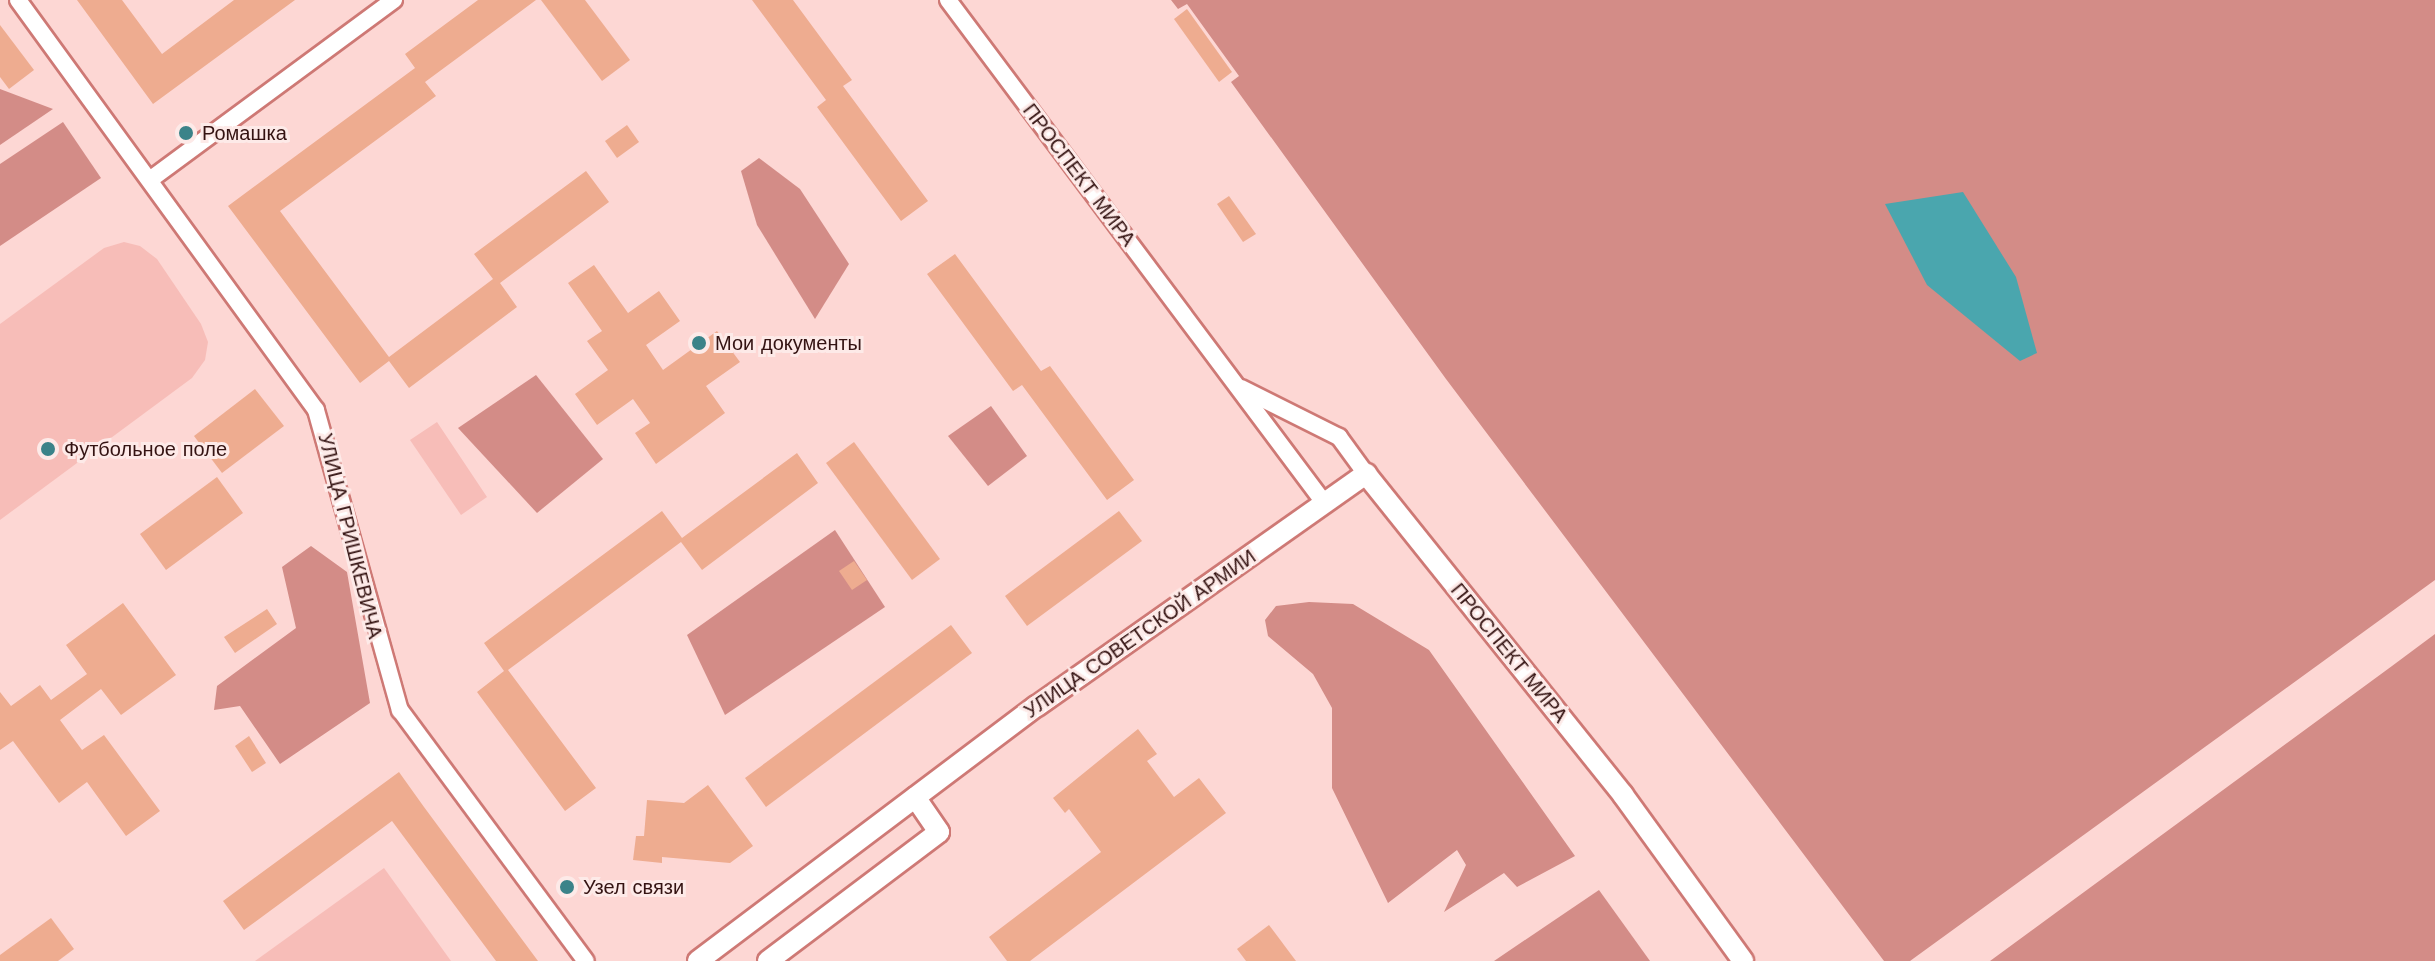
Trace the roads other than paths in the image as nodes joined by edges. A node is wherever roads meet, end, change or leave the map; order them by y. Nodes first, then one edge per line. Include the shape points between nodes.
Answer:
1 (18, 0) edge
2 (394, 0) edge
3 (948, 0) edge
4 (151, 179) junction
5 (1239, 387) junction
6 (1366, 474) junction
7 (1325, 504) junction
8 (915, 797) junction
9 (586, 961) edge
10 (698, 961) edge
11 (768, 961) edge
12 (1743, 961) edge

1 - 4 street, УЛИЦА ГРИШКЕВИЧА
2 - 4 street
3 - 5 street, ПРОСПЕКТ МИРА
4 - 9 street, УЛИЦА ГРИШКЕВИЧА via 316,410 400,710
5 - 6 street, ПРОСПЕКТ МИРА via 1339,437
5 - 7 street, ПРОСПЕКТ МИРА
6 - 7 street, УЛИЦА СОВЕТСКОЙ АРМИИ
6 - 12 street, ПРОСПЕКТ МИРА via 1623,795
7 - 8 street, УЛИЦА СОВЕТСКОЙ АРМИИ
8 - 10 street, УЛИЦА СОВЕТСКОЙ АРМИИ
8 - 11 street via 939,832

